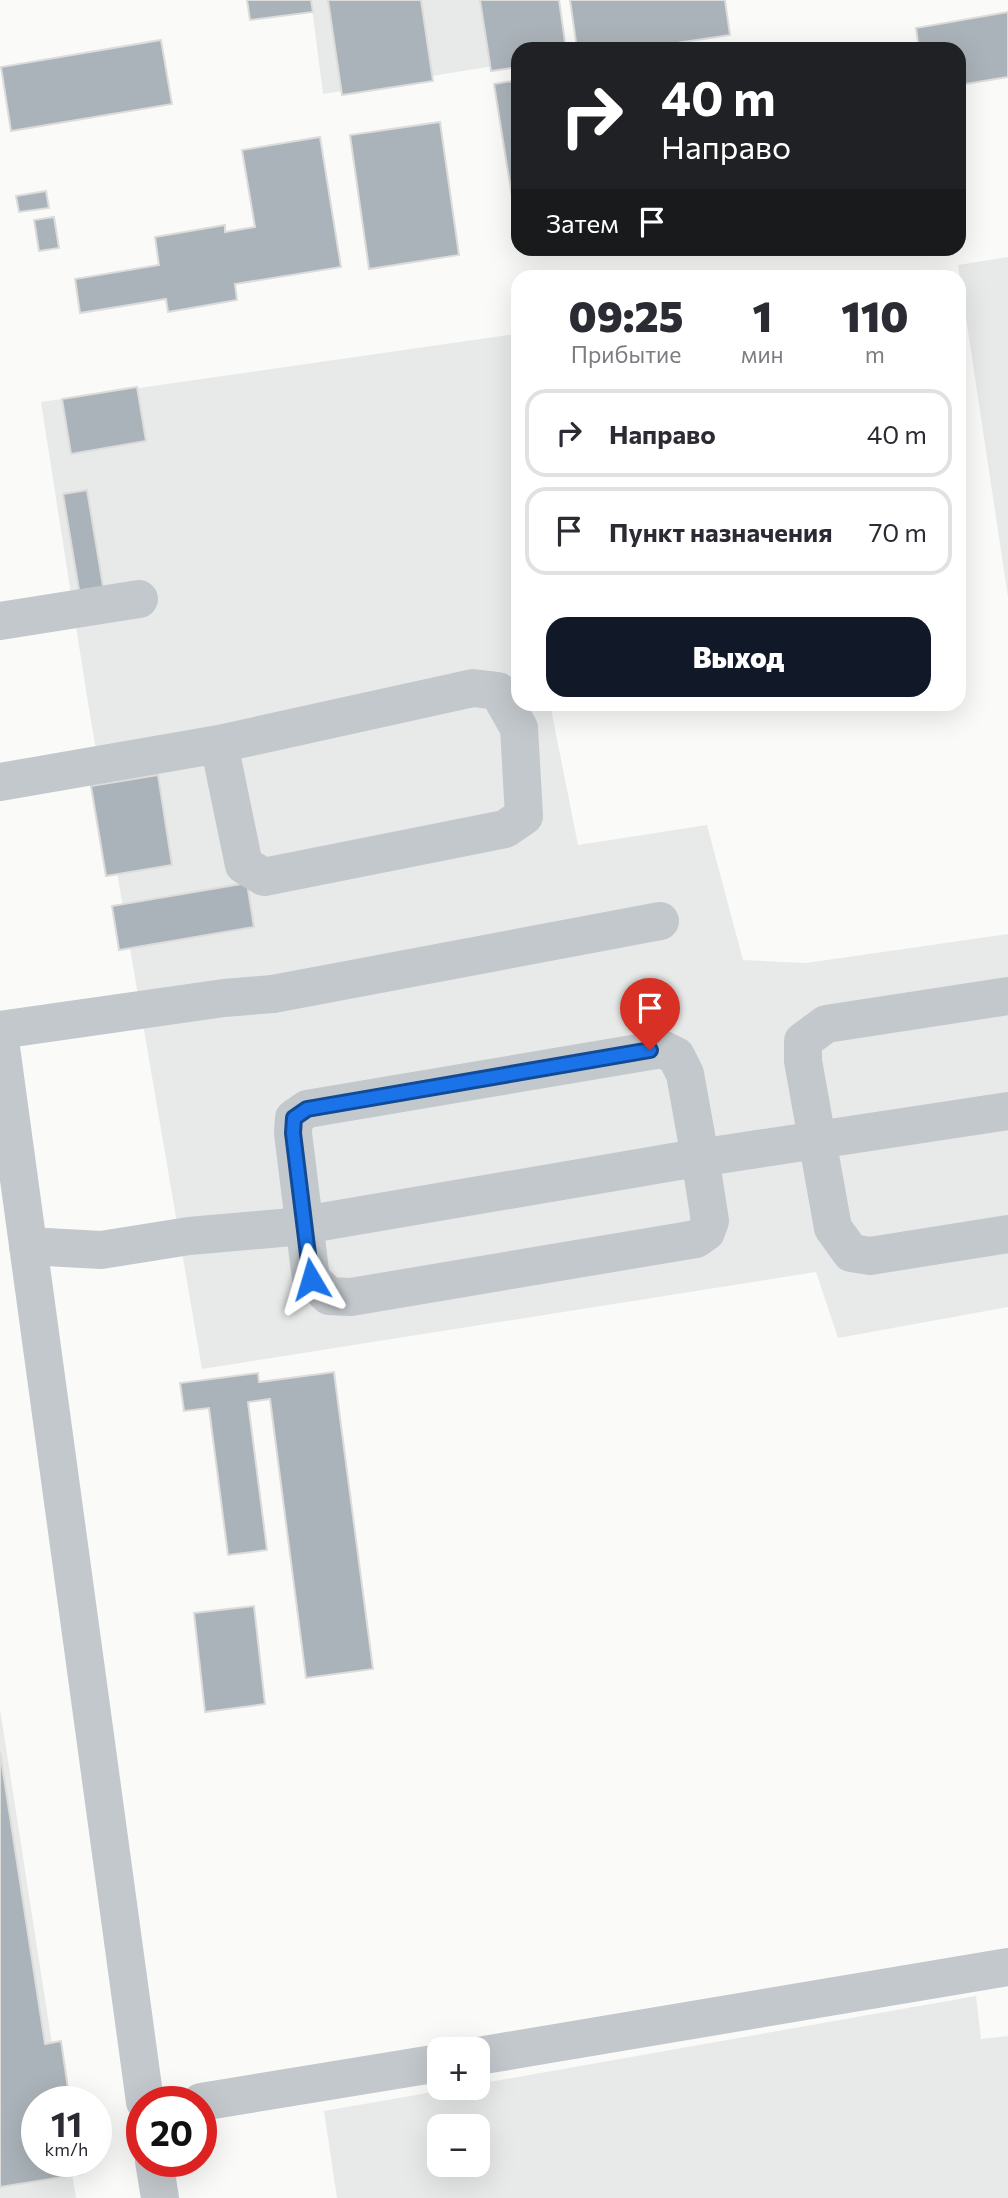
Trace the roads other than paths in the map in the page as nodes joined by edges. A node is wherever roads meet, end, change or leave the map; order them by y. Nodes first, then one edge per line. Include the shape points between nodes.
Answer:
1 (139, 599) dead end
2 (0, 621) edge
3 (219, 744) junction
4 (0, 782) edge
5 (660, 921) dead end
6 (1008, 996) edge
7 (0, 1030) edge
8 (0, 1040) edge
9 (1008, 1111) edge
10 (817, 1139) junction
11 (700, 1157) junction
12 (305, 1225) junction
13 (1008, 1234) edge
14 (28, 1246) junction
15 (1008, 1967) edge
16 (490, 2054) edge
17 (427, 2065) edge
18 (143, 2086) edge
19 (217, 2099) edge
20 (157, 2177) edge
21 (160, 2198) edge

1 - 2 lane
3 - 3 lane via 473,688 498,691 519,728 524,816 505,829 264,877 244,864
3 - 4 lane
5 - 7 lane via 273,993
6 - 10 lane via 826,1024 803,1041
8 - 14 lane
9 - 10 lane
10 - 11 lane
10 - 13 lane via 832,1228 851,1252 870,1256
11 - 12 lane
11 - 12 lane via 710,1221 706,1232 696,1239 351,1297 329,1296 311,1279
11 - 12 lane via 685,1074 676,1056 662,1049 595,1059 307,1109 294,1118 293,1133
12 - 14 lane via 101,1250
14 - 18 lane
15 - 16 lane
17 - 19 lane
20 - 21 lane

